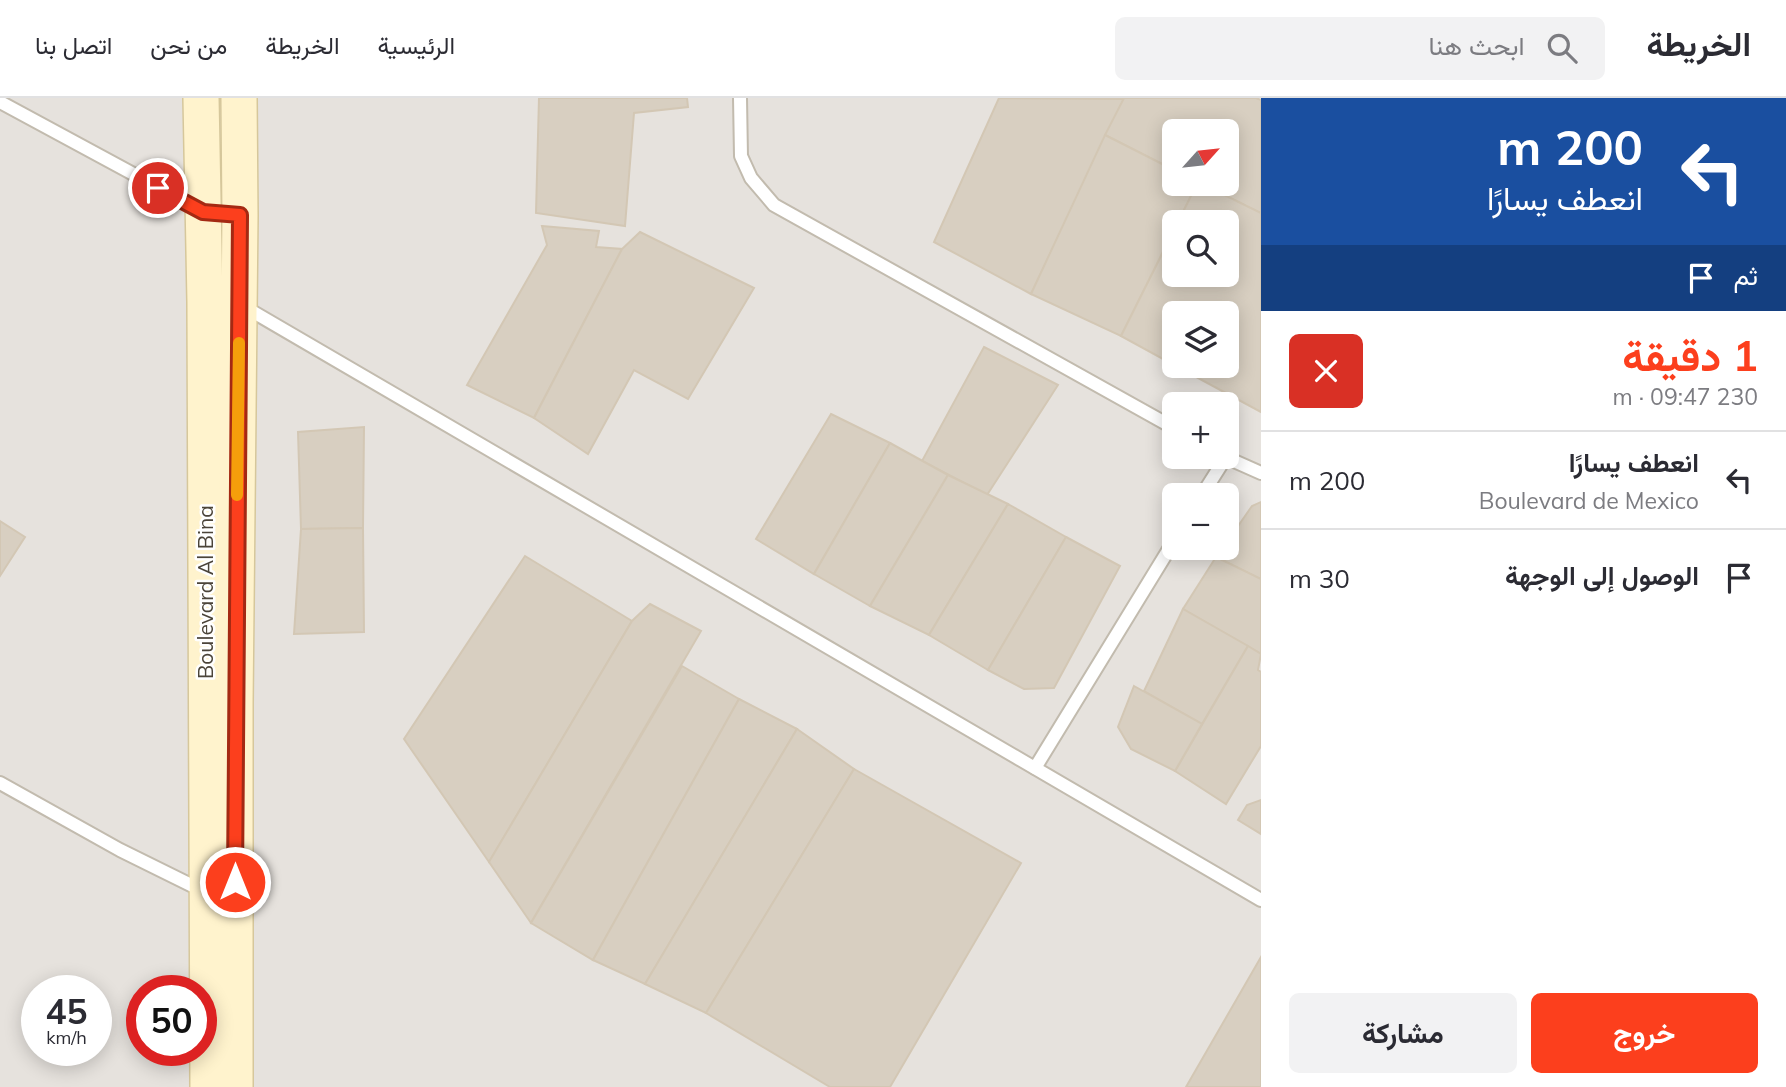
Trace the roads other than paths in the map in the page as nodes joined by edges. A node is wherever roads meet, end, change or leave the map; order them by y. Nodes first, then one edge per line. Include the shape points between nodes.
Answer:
1 (201, 98) edge
2 (239, 98) edge
3 (740, 98) edge
4 (0, 102) edge
5 (222, 213) junction
6 (222, 303) junction
7 (1162, 422) edge
8 (1239, 463) edge
9 (1261, 473) edge
10 (1162, 560) edge
11 (1035, 768) junction
12 (0, 783) edge
13 (207, 893) junction
14 (1261, 900) edge
15 (208, 1087) edge
16 (235, 1087) edge

1 - 5 main road, Boulevard Al Bina
2 - 5 main road, Boulevard Al Bina
3 - 7 lane via 741,156 751,178 774,205
4 - 5 lane
5 - 6 main road, Boulevard Al Bina
6 - 11 lane
6 - 13 main road, Boulevard Al Bina
6 - 16 main road, Boulevard Al Bina via 235,716
8 - 9 lane
10 - 11 lane
11 - 14 lane
12 - 13 lane
13 - 15 main road, Boulevard Al Bina

